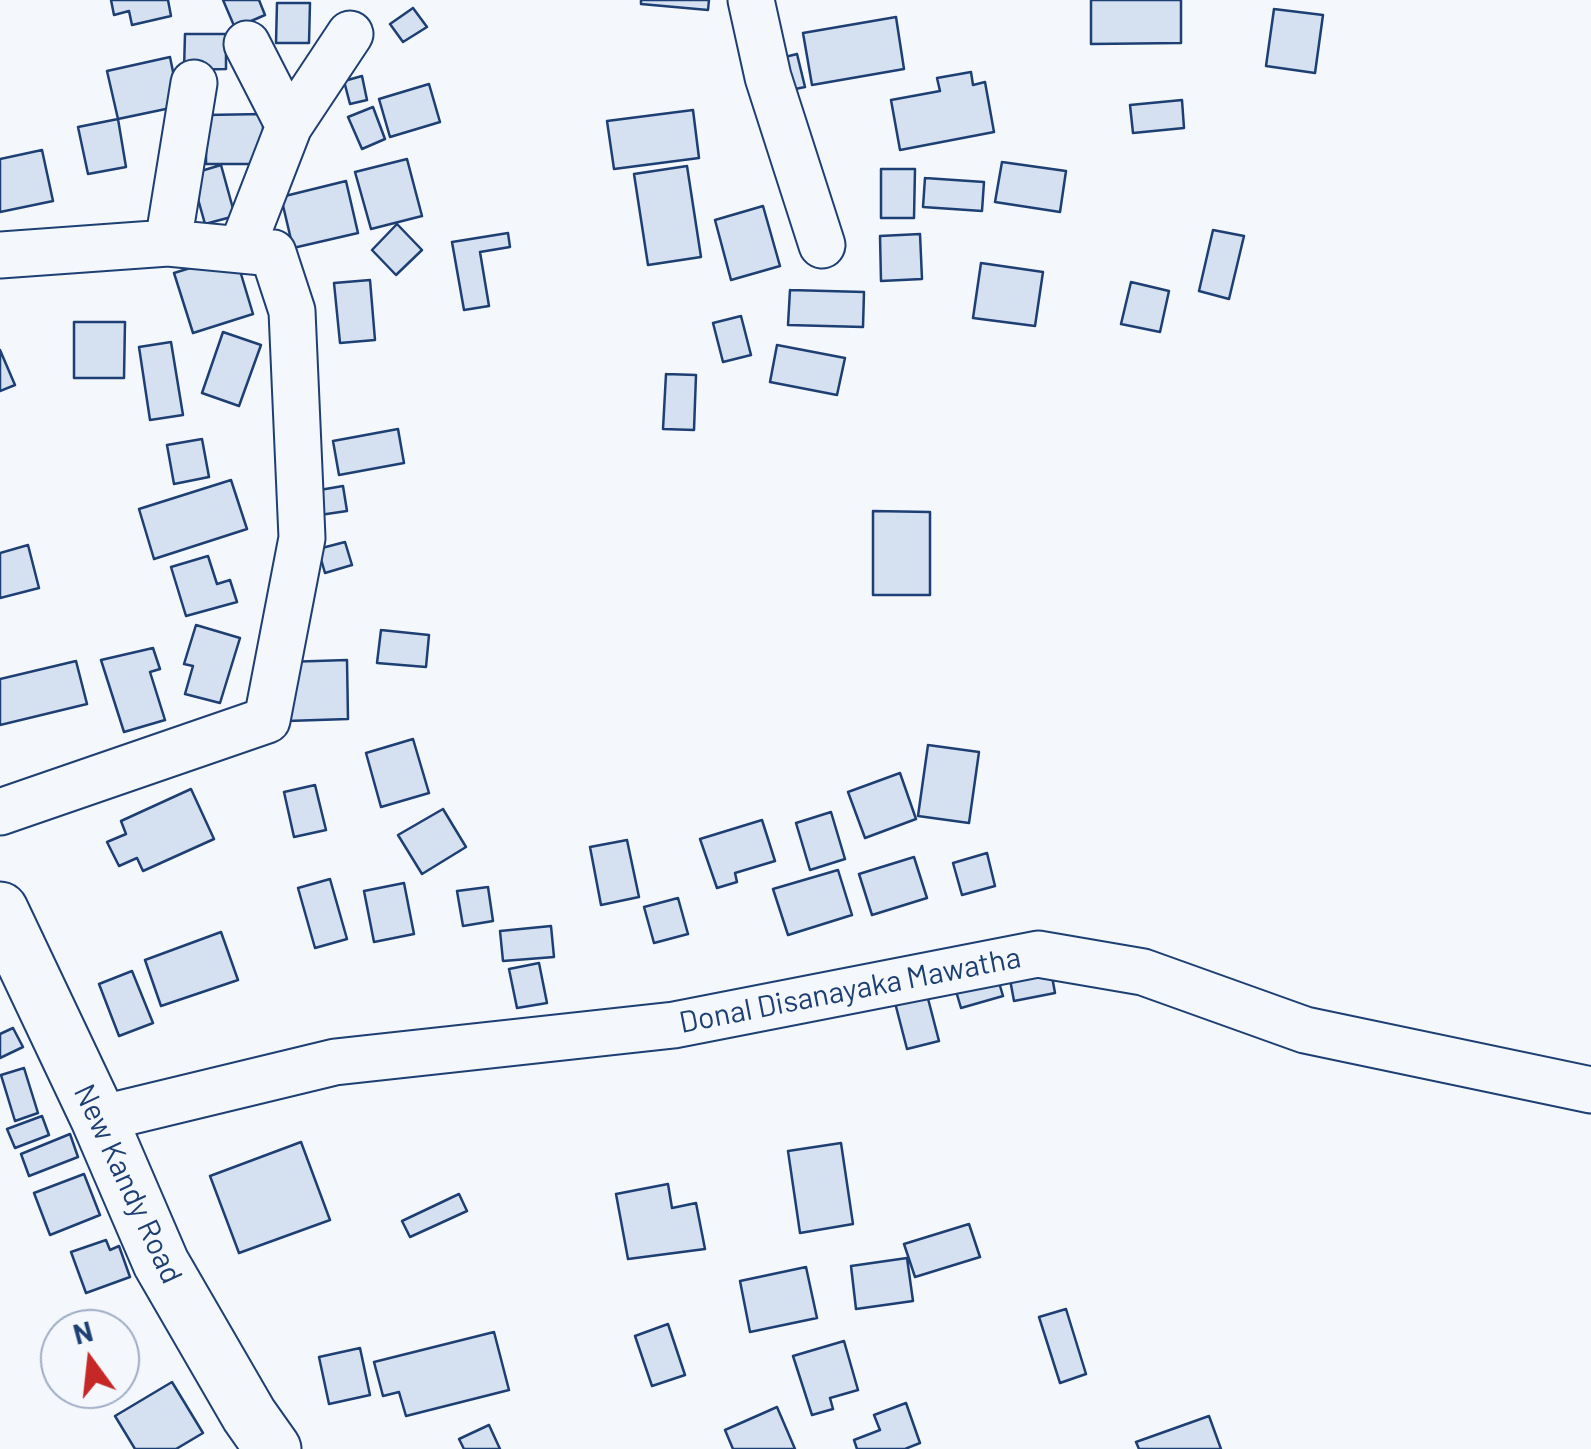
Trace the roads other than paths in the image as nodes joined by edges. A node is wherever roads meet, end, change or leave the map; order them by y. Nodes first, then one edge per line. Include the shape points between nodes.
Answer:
1 (750, 0) edge
2 (350, 34) dead end
3 (247, 44) dead end
4 (194, 83) dead end
5 (289, 126) junction
6 (168, 243) junction
7 (822, 245) dead end
8 (242, 250) junction
9 (0, 256) edge
10 (0, 812) edge
11 (0, 910) edge
12 (1591, 1090) edge
13 (99, 1118) junction
14 (273, 1449) edge

1 - 7 street
2 - 5 street
3 - 5 street
4 - 6 street
5 - 8 street
6 - 8 street
6 - 9 street
8 - 10 street via 273,253 292,311 302,538 267,720
11 - 13 main road, New Kandy Road
12 - 13 street, Donal Disanayaka Mawatha via 1305,1030 1143,972 1038,954 674,1026 335,1062
13 - 14 main road, New Kandy Road via 161,1263

